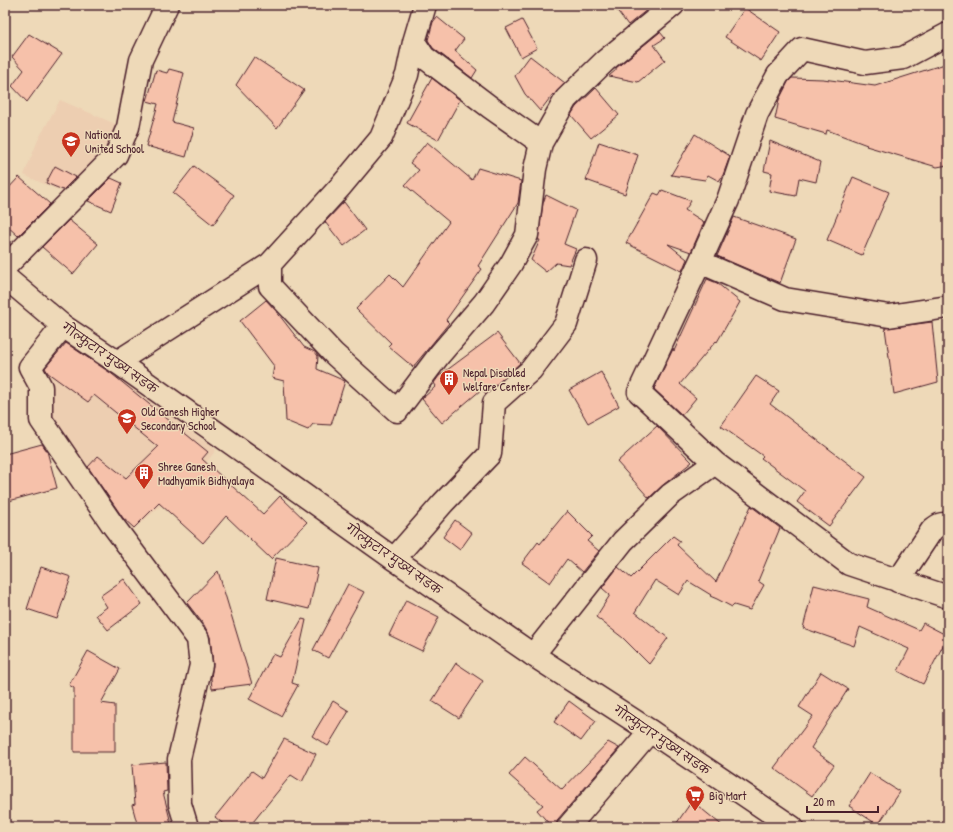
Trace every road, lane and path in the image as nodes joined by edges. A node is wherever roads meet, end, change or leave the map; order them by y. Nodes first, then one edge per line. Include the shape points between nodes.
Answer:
1 (167, 5) edge
2 (425, 5) edge
3 (673, 5) edge
4 (948, 34) edge
5 (414, 42) junction
6 (541, 143) junction
7 (586, 260) dead end
8 (700, 262) junction
9 (270, 264) junction
10 (5, 267) edge
11 (5, 277) edge
12 (948, 307) edge
13 (63, 326) junction
14 (117, 362) junction
15 (715, 463) junction
16 (948, 525) edge
17 (394, 559) junction
18 (898, 581) junction
19 (948, 598) edge
20 (533, 655) junction
21 (650, 731) junction
22 (187, 827) edge
23 (568, 827) edge
24 (792, 827) edge

1 - 10 street via 141,60 128,127 116,155
2 - 5 street
3 - 6 street via 605,61 566,99
4 - 8 street via 903,58 865,63 802,49 778,75 758,114 728,200
5 - 6 street via 424,57
5 - 9 street via 407,75 381,138
6 - 9 street via 535,169 527,235 484,303 440,354 397,411 334,354 270,286
7 - 17 street via 566,324 531,370 494,403 490,454
8 - 12 street via 786,299 889,316
8 - 15 street via 639,392
9 - 14 street
11 - 13 street, गोल्फुटार मुख्य सडक
13 - 14 street, गोल्फुटार मुख्य सडक
13 - 22 street via 30,367 41,387 41,420 112,524 198,639 200,665 179,759 180,804
14 - 17 street, गोल्फुटार मुख्य सडक
15 - 18 street via 849,564
15 - 20 street via 670,495 623,541
16 - 18 street via 938,525 932,530
17 - 20 street, गोल्फुटार मुख्य सडक
18 - 19 street
20 - 21 street, गोल्फुटार मुख्य सडक
21 - 23 street
21 - 24 street, गोल्फुटार मुख्य सडक

